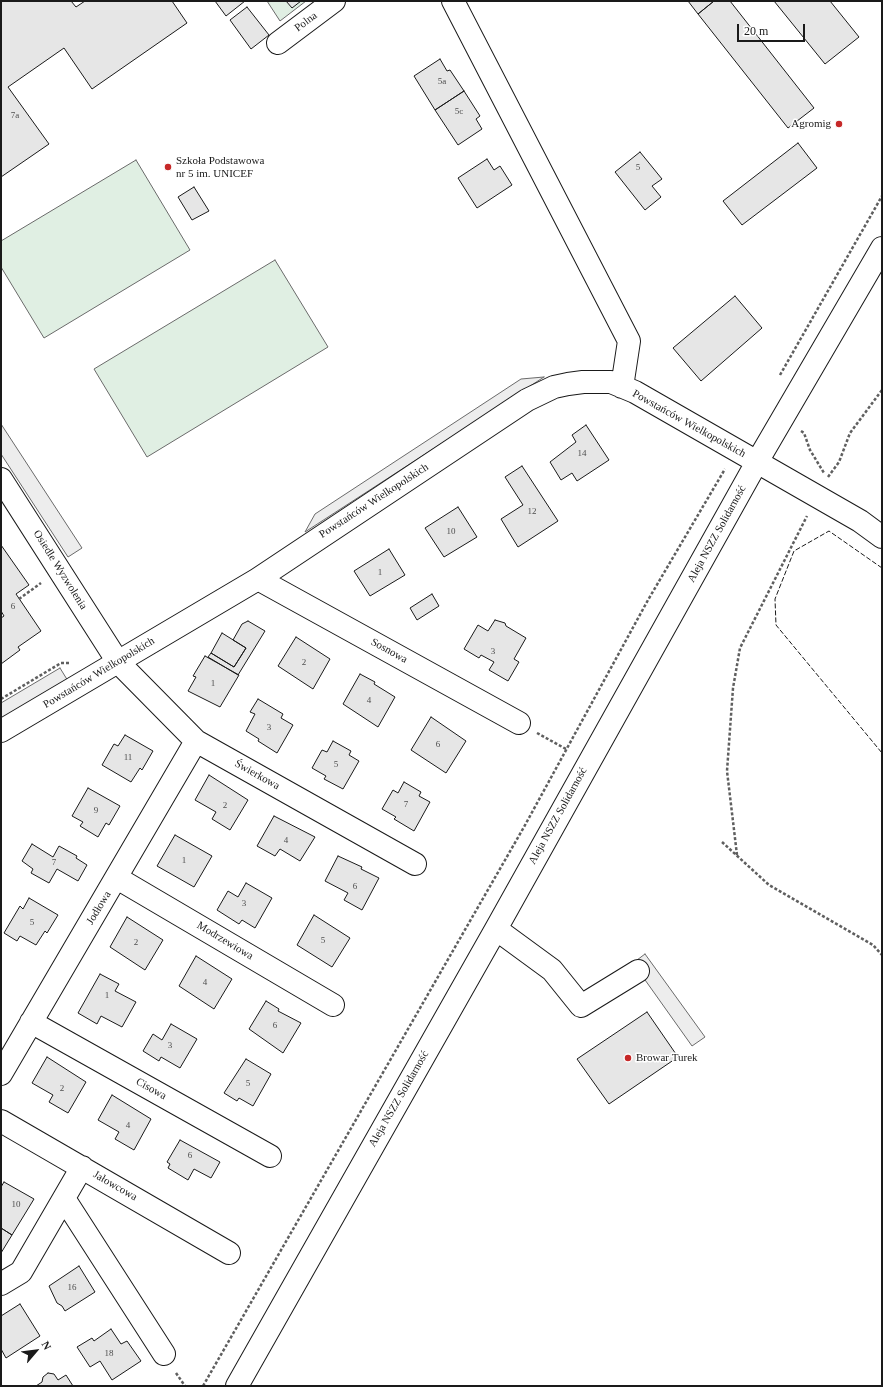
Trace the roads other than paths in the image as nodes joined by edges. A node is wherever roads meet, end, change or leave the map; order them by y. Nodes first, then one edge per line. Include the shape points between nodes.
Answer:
1 (334, 1) edge
2 (453, 1) edge
3 (278, 43) dead end
4 (882, 248) edge
5 (622, 387) junction
6 (757, 462) junction
7 (1, 479) edge
8 (882, 537) edge
9 (258, 579) junction
10 (118, 662) junction
11 (519, 723) road end
12 (1, 731) edge
13 (196, 741) junction
14 (415, 864) dead end
15 (117, 878) junction
16 (496, 928) junction
17 (638, 971) dead end
18 (333, 1005) dead end
19 (31, 1022) junction
20 (1, 1074) edge
21 (1, 1121) edge
22 (270, 1156) dead end
23 (82, 1168) junction
24 (65, 1200) junction
25 (229, 1253) dead end
26 (1, 1284) edge
27 (164, 1354) dead end
28 (237, 1386) edge

1 - 3 street, Polna
2 - 5 street via 629,341
4 - 6 street, Aleja NSZZ Solidarność
5 - 6 street, Powstańców Wielkopolskich via 658,404
5 - 9 street, Powstańców Wielkopolskich via 611,382 583,382 554,387 527,400
6 - 8 street, Powstańców Wielkopolskich via 860,521
6 - 16 street, Aleja NSZZ Solidarność
7 - 10 street, Osiedle Wyzwolenia
9 - 10 street, Powstańców Wielkopolskich
9 - 11 street, Sosnowa
10 - 12 street, Powstańców Wielkopolskich
10 - 13 street, Świerkowa
13 - 14 street, Świerkowa
13 - 15 street, Jodłowa
15 - 18 street, Modrzewiowa
15 - 19 street, Jodłowa
16 - 17 street via 552,970 582,1006
16 - 28 street, Aleja NSZZ Solidarność
19 - 20 street, Jodłowa
19 - 22 street, Cisowa
21 - 23 street, Jałowcowa
23 - 24 street
23 - 25 street, Jałowcowa
24 - 26 street via 21,1272
24 - 27 street

